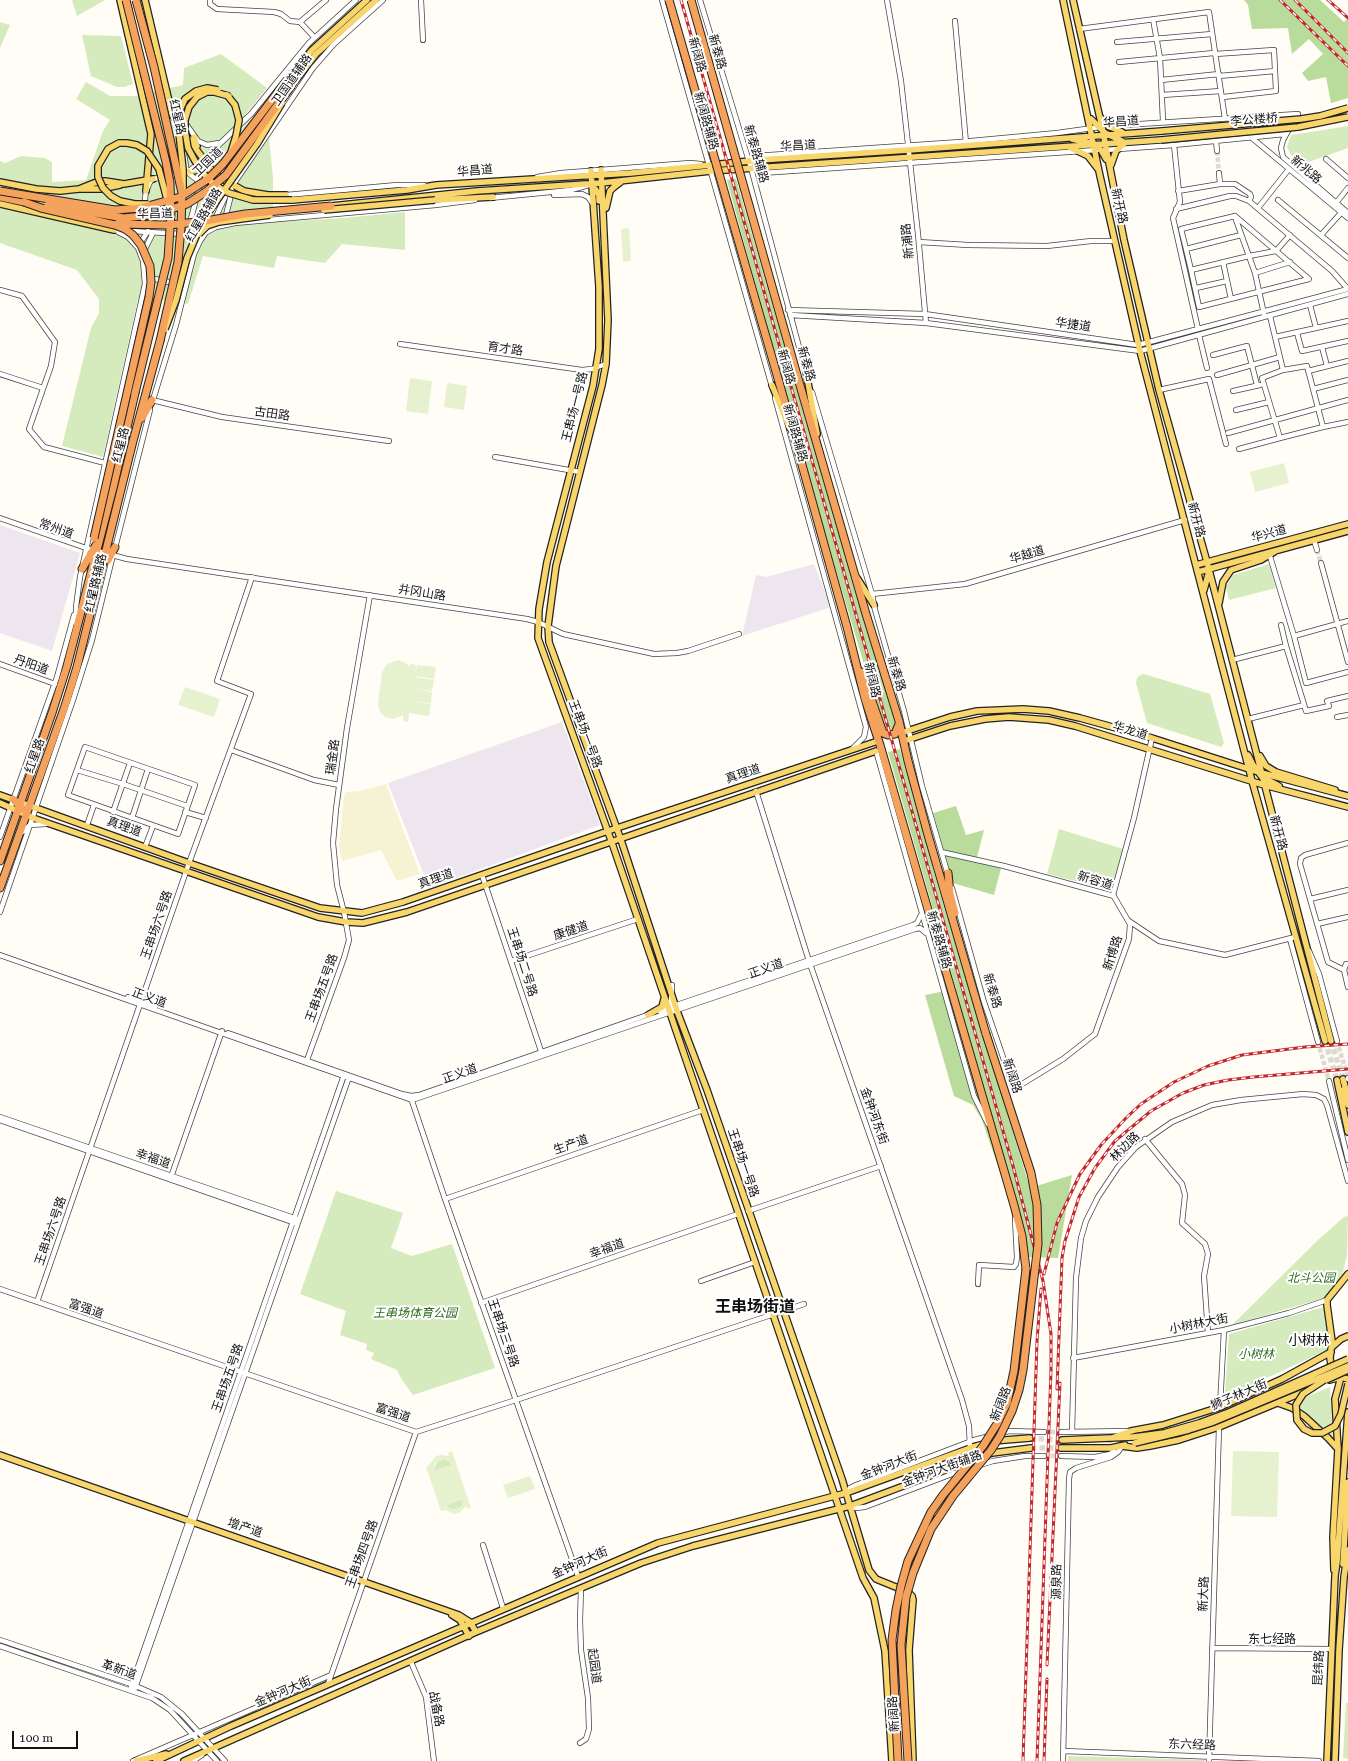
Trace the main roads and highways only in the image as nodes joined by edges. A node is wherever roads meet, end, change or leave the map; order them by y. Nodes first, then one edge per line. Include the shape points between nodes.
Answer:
1 (120, 0) edge
2 (126, 0) edge
3 (136, 0) edge
4 (145, 0) edge
5 (367, 0) edge
6 (376, 0) edge
7 (669, 0) edge
8 (691, 0) edge
9 (1063, 0) edge
10 (1073, 0) edge
11 (290, 83) junction
12 (228, 96) junction
13 (1348, 108) edge
14 (1088, 114) junction
15 (1348, 117) edge
16 (1103, 130) junction
17 (1162, 130) joint
18 (1126, 133) junction
19 (1092, 136) junction
20 (1064, 138) junction
21 (1114, 138) junction
22 (1161, 140) joint
23 (1127, 142) junction
24 (1065, 146) junction
25 (1102, 148) junction
26 (909, 154) junction
27 (227, 160) junction
28 (148, 165) junction
29 (187, 172) road end
30 (213, 172) junction
31 (591, 173) junction
32 (601, 173) junction
33 (1111, 173) junction
34 (615, 174) junction
35 (578, 176) junction
36 (1100, 176) junction
37 (153, 179) road end
38 (626, 179) junction
39 (147, 180) junction
40 (0, 182) edge
41 (601, 182) junction
42 (133, 183) junction
43 (592, 183) junction
44 (0, 190) edge
45 (596, 190) junction
46 (60, 191) junction
47 (182, 193) junction
48 (286, 194) road end
49 (0, 197) edge
50 (493, 197) road end
51 (24, 202) junction
52 (165, 202) junction
53 (0, 204) edge
54 (593, 205) junction
55 (332, 206) joint
56 (171, 214) junction
57 (59, 219) junction
58 (101, 222) junction
59 (114, 230) road end
60 (195, 239) junction
61 (605, 263) junction
62 (160, 341) junction
63 (806, 371) road end
64 (818, 443) junction
65 (1348, 524) edge
66 (1348, 531) edge
67 (97, 538) junction
68 (1192, 546) junction
69 (115, 547) road end
70 (91, 551) junction
71 (1269, 554) junction
72 (110, 555) junction
73 (1231, 559) junction
74 (1210, 561) junction
75 (1196, 565) junction
76 (82, 569) road end
77 (1210, 569) junction
78 (1198, 572) junction
79 (856, 575) junction
80 (1204, 592) junction
81 (874, 605) road end
82 (550, 609) dead end
83 (1219, 610) junction
84 (548, 628) junction
85 (856, 660) junction
86 (899, 721) junction
87 (906, 736) junction
88 (878, 741) junction
89 (1242, 744) junction
90 (1254, 744) junction
91 (876, 751) road end
92 (1249, 769) junction
93 (1261, 774) junction
94 (1252, 781) junction
95 (1264, 785) junction
96 (24, 794) junction
97 (1300, 794) junction
98 (0, 795) edge
99 (1347, 796) edge
100 (13, 799) junction
101 (0, 803) edge
102 (10, 807) junction
103 (1348, 807) edge
104 (26, 809) junction
105 (14, 822) junction
106 (617, 828) junction
107 (608, 831) junction
108 (621, 840) junction
109 (612, 842) junction
110 (629, 853) dead end
111 (618, 857) dead end
112 (0, 861) edge
113 (948, 873) road end
114 (0, 888) edge
115 (966, 966) junction
116 (663, 988) dead end
117 (650, 1017) road end
118 (1325, 1041) tunnel mouth
119 (1334, 1041) tunnel mouth
120 (1340, 1080) tunnel mouth
121 (1346, 1105) edge
122 (1348, 1132) edge
123 (1348, 1274) edge
124 (1348, 1336) edge
125 (1331, 1350) junction
126 (1348, 1359) edge
127 (1347, 1368) edge
128 (1338, 1370) junction
129 (1341, 1377) junction
130 (1348, 1379) edge
131 (1322, 1381) junction
132 (1348, 1384) edge
133 (1278, 1403) junction
134 (1348, 1412) edge
135 (1030, 1438) tunnel mouth
136 (1112, 1438) junction
137 (1062, 1440) tunnel mouth
138 (1134, 1440) junction
139 (1122, 1446) junction
140 (1031, 1448) tunnel mouth
141 (1061, 1448) tunnel mouth
142 (1338, 1449) junction
143 (0, 1455) edge
144 (0, 1458) edge
145 (1348, 1482) edge
146 (863, 1488) junction
147 (846, 1493) junction
148 (836, 1496) junction
149 (867, 1500) junction
150 (850, 1506) junction
151 (840, 1509) junction
152 (190, 1522) junction
153 (1341, 1542) junction
154 (1348, 1550) edge
155 (1335, 1576) junction
156 (1344, 1577) junction
157 (362, 1582) junction
158 (470, 1622) junction
159 (463, 1625) junction
160 (476, 1632) junction
161 (469, 1636) junction
162 (170, 1753) junction
163 (136, 1761) edge
164 (149, 1761) edge
165 (156, 1761) edge
166 (184, 1761) edge
167 (892, 1761) edge
168 (898, 1761) edge
169 (908, 1761) edge
170 (913, 1761) edge
171 (1327, 1761) edge
172 (1335, 1761) edge

1 - 28 main road via 151,134
2 - 56 highway, 红星路, bridge via 168,172
3 - 47 highway, 红星路, bridge
4 - 30 main road via 173,118 195,143
5 - 11 main road, 卫国道 via 312,50
6 - 11 main road, 卫国道 via 316,54
7 - 85 highway, 新阔路, bridge via 775,383 793,435
8 - 64 highway, 新泰路, bridge
9 - 14 main road, 新开路
10 - 16 main road, 新开路
11 - 27 highway, 卫国道, bridge
11 - 51 highway, 卫国道, bridge via 226,175 187,204 157,214 124,218
11 - 60 main road, bridge via 257,144 206,215
12 - 27 main road, bridge via 235,105 239,120
12 - 35 main road, 华昌道, bridge via 214,92 201,94 192,102 185,120 187,143 192,157 216,186 241,197 268,201 527,178
12 - 47 main road, bridge via 216,89 203,89 188,96 183,102 178,124 183,169
13 - 17 main road, 李公楼桥, bridge via 1301,119
14 - 16 main road
14 - 19 main road, 新开路
15 - 22 main road, 李公楼桥, bridge via 1298,127
16 - 18 main road, 华昌道
16 - 19 main road, 华昌道
16 - 21 main road
16 - 25 main road, 新开路
17 - 18 main road, 华昌道
18 - 21 main road
19 - 20 main road, 华昌道
19 - 25 main road, 新开路
20 - 25 main road
20 - 26 main road, 华昌道 via 966,144
21 - 23 main road
21 - 25 main road
22 - 23 main road, 华昌道
23 - 25 main road, 华昌道
23 - 33 main road via 1117,149 1112,160
24 - 25 main road, 华昌道
24 - 26 main road, 华昌道
24 - 36 main road via 1079,151 1093,162
25 - 33 main road, 新开路
25 - 36 main road
26 - 34 main road, 华昌道 via 748,161
26 - 38 main road, 华昌道
27 - 52 highway, 卫国道, bridge via 199,186 185,195
28 - 39 main road
28 - 42 main road via 145,173
29 - 30 main road via 202,169
30 - 48 main road via 233,186 244,190 259,194
31 - 32 main road, 华昌道
31 - 35 main road, 华昌道
31 - 43 main road, 王串场一号路
32 - 34 main road, 华昌道
32 - 41 main road, 王串场一号路
33 - 74 main road, 新开路 via 1159,390
34 - 41 main road
35 - 43 main road
36 - 68 main road, 新开路 via 1138,344
37 - 39 main road
38 - 41 main road, 华昌道
38 - 61 main road via 612,188 606,202
39 - 42 main road
39 - 42 main road via 146,191
40 - 46 main road
41 - 43 main road, 华昌道
41 - 45 main road
41 - 61 main road, 王串场一号路
42 - 46 main road via 105,181 79,189
43 - 45 main road
43 - 54 main road, 王串场一号路
43 - 55 main road, 华昌道
44 - 52 highway, 卫国道, bridge via 114,210 131,210
45 - 54 main road
45 - 61 main road
46 - 57 main road
47 - 62 highway, 红星路, bridge via 182,228 178,262
49 - 51 highway, 卫国道
50 - 60 main road, 华昌道, bridge via 435,200 226,221 207,226
51 - 58 highway, 卫国道, bridge
52 - 56 main road, bridge via 129,204 111,196 103,188 98,177 98,166 105,152 115,145 127,142 147,151 159,169
53 - 57 main road
54 - 107 main road, 王串场一号路 via 600,318 599,349 547,562 538,623 540,645
55 - 58 highway, 华昌道, bridge via 245,214 169,225
56 - 67 highway, 红星路, bridge via 168,258
57 - 59 main road
58 - 67 highway, bridge via 120,227 136,238 147,256 151,282
60 - 62 main road, bridge
61 - 84 main road, 王串场一号路 via 608,320 606,364 556,566
62 - 72 highway, 红星路 via 149,400 137,429
63 - 64 main road
64 - 79 highway, 新泰路
65 - 73 main road, 华兴道
66 - 71 main road, 华兴道
67 - 70 highway, 红星路
68 - 74 main road via 1198,554
68 - 75 main road, 新开路
69 - 72 highway
70 - 76 highway
70 - 96 highway, 红星路 via 67,666
71 - 73 main road, 华兴道
71 - 83 main road via 1256,562 1231,570 1221,587
72 - 104 highway, 红星路 via 102,570 85,652
73 - 74 main road
73 - 77 main road, 华兴道
74 - 75 main road
74 - 77 main road, 新开路
74 - 77 main road
75 - 78 main road, 新开路
77 - 78 main road, 华兴道
77 - 80 main road
77 - 83 main road, 新开路
78 - 80 main road, 新开路
79 - 81 main road
79 - 86 highway, 新泰路
80 - 89 main road, 新开路
82 - 84 main road, 王串场一号路
83 - 90 main road, 新开路
84 - 106 main road, 王串场一号路 via 550,647
85 - 86 highway via 883,733 895,734
85 - 88 highway, 新阔路
86 - 87 highway, 新泰路
87 - 92 main road via 950,717 978,711 1023,709 1064,714 1152,738
87 - 94 main road, 华龙道 via 972,721 998,718 1049,720
87 - 115 highway, 新泰路 via 928,835
88 - 106 main road, 真理道
88 - 168 highway, 新阔路, bridge via 1014,1205 1022,1236 1026,1269 1014,1371 1006,1403 983,1446 931,1512 908,1561 900,1586 892,1640
89 - 92 main road, 新开路
89 - 93 main road
90 - 93 main road, 新开路
90 - 99 main road via 1263,762 1270,769 1327,786
91 - 108 main road, 真理道
92 - 93 main road
92 - 94 main road, 新开路
93 - 95 main road, 新开路
93 - 97 main road via 1274,784
93 - 99 main road
94 - 95 main road, 华龙道
94 - 118 main road, 新开路 via 1293,938
95 - 97 main road, 华龙道
95 - 119 main road, 新开路 via 1318,994
96 - 100 highway
96 - 104 highway, 红星路
97 - 103 main road, 华龙道
98 - 100 main road
100 - 104 highway
101 - 102 main road
102 - 104 main road
102 - 105 main road via 14,812
104 - 105 highway, 红星路
104 - 107 main road, 真理道 via 43,810 320,908 362,913 385,908
104 - 109 main road, 真理道 via 49,824 318,917 363,923 388,917
104 - 114 highway, 红星路 via 26,825 19,836
105 - 112 highway, 红星路
106 - 107 main road, 真理道
106 - 108 main road, 王串场一号路 via 624,839
107 - 109 main road, 王串场一号路
108 - 109 main road, 真理道
108 - 110 main road, 王串场一号路
108 - 147 main road, 王串场一号路 via 676,1008 707,1090
109 - 111 main road, 王串场一号路
109 - 148 main road, 王串场一号路
113 - 115 highway via 950,894
115 - 169 highway, 新阔路, bridge via 1031,1173 1037,1205 1038,1244 1023,1370 1012,1411 991,1450 953,1496 931,1529 906,1597 901,1645
116 - 117 main road via 664,1004
120 - 121 main road
121 - 122 main road
123 - 125 main road via 1327,1300
124 - 125 main road via 1340,1339
125 - 129 main road via 1331,1365
125 - 136 main road via 1282,1379 1220,1407
126 - 138 main road, 狮子林大街, bridge via 1236,1409 1199,1423
127 - 128 main road, 狮子林大街, bridge
127 - 131 main road, bridge
128 - 131 main road, bridge
128 - 138 main road, 狮子林大街, bridge via 1211,1423 1189,1430
129 - 130 main road
129 - 133 main road
129 - 142 main road via 1335,1398
131 - 132 main road, bridge via 1303,1394 1295,1409 1301,1426 1316,1434 1327,1432 1339,1420
133 - 139 main road via 1179,1440 1137,1448
133 - 142 main road via 1304,1416
134 - 153 main road
135 - 146 main road, 金钟河大街 via 993,1441
136 - 137 main road
136 - 138 main road
138 - 139 main road
139 - 141 main road
140 - 149 main road, 金钟河大街 via 992,1453
142 - 155 main road via 1333,1537
143 - 152 main road, 增产道
144 - 152 main road, 增产道
145 - 153 main road
146 - 147 main road, 金钟河大街
146 - 149 main road via 860,1496
147 - 148 main road, 金钟河大街
147 - 150 main road, 王串场一号路
148 - 151 main road, 王串场一号路
148 - 158 main road, 金钟河大街 via 658,1543
149 - 150 main road, 金钟河大街
150 - 151 main road, 金钟河大街
150 - 170 main road, 王串场一号路 via 872,1575 880,1581 908,1592 913,1600 908,1650
151 - 160 main road, 金钟河大街 via 641,1562
151 - 167 main road, 王串场一号路 via 864,1578 874,1598 880,1621 885,1651
152 - 157 main road, 增产道
153 - 155 main road
153 - 156 main road
154 - 156 main road
155 - 171 main road, 昆纬路
156 - 172 main road, 昆纬路
157 - 158 main road, 增产道 via 459,1615
157 - 159 main road, 增产道 via 456,1617
158 - 159 main road, 金钟河大街
158 - 160 main road
159 - 161 main road, 增产道
159 - 162 main road, 金钟河大街
160 - 161 main road, 金钟河大街
161 - 166 main road, 金钟河大街
162 - 163 main road
162 - 164 main road
162 - 165 main road, 金钟河大街

